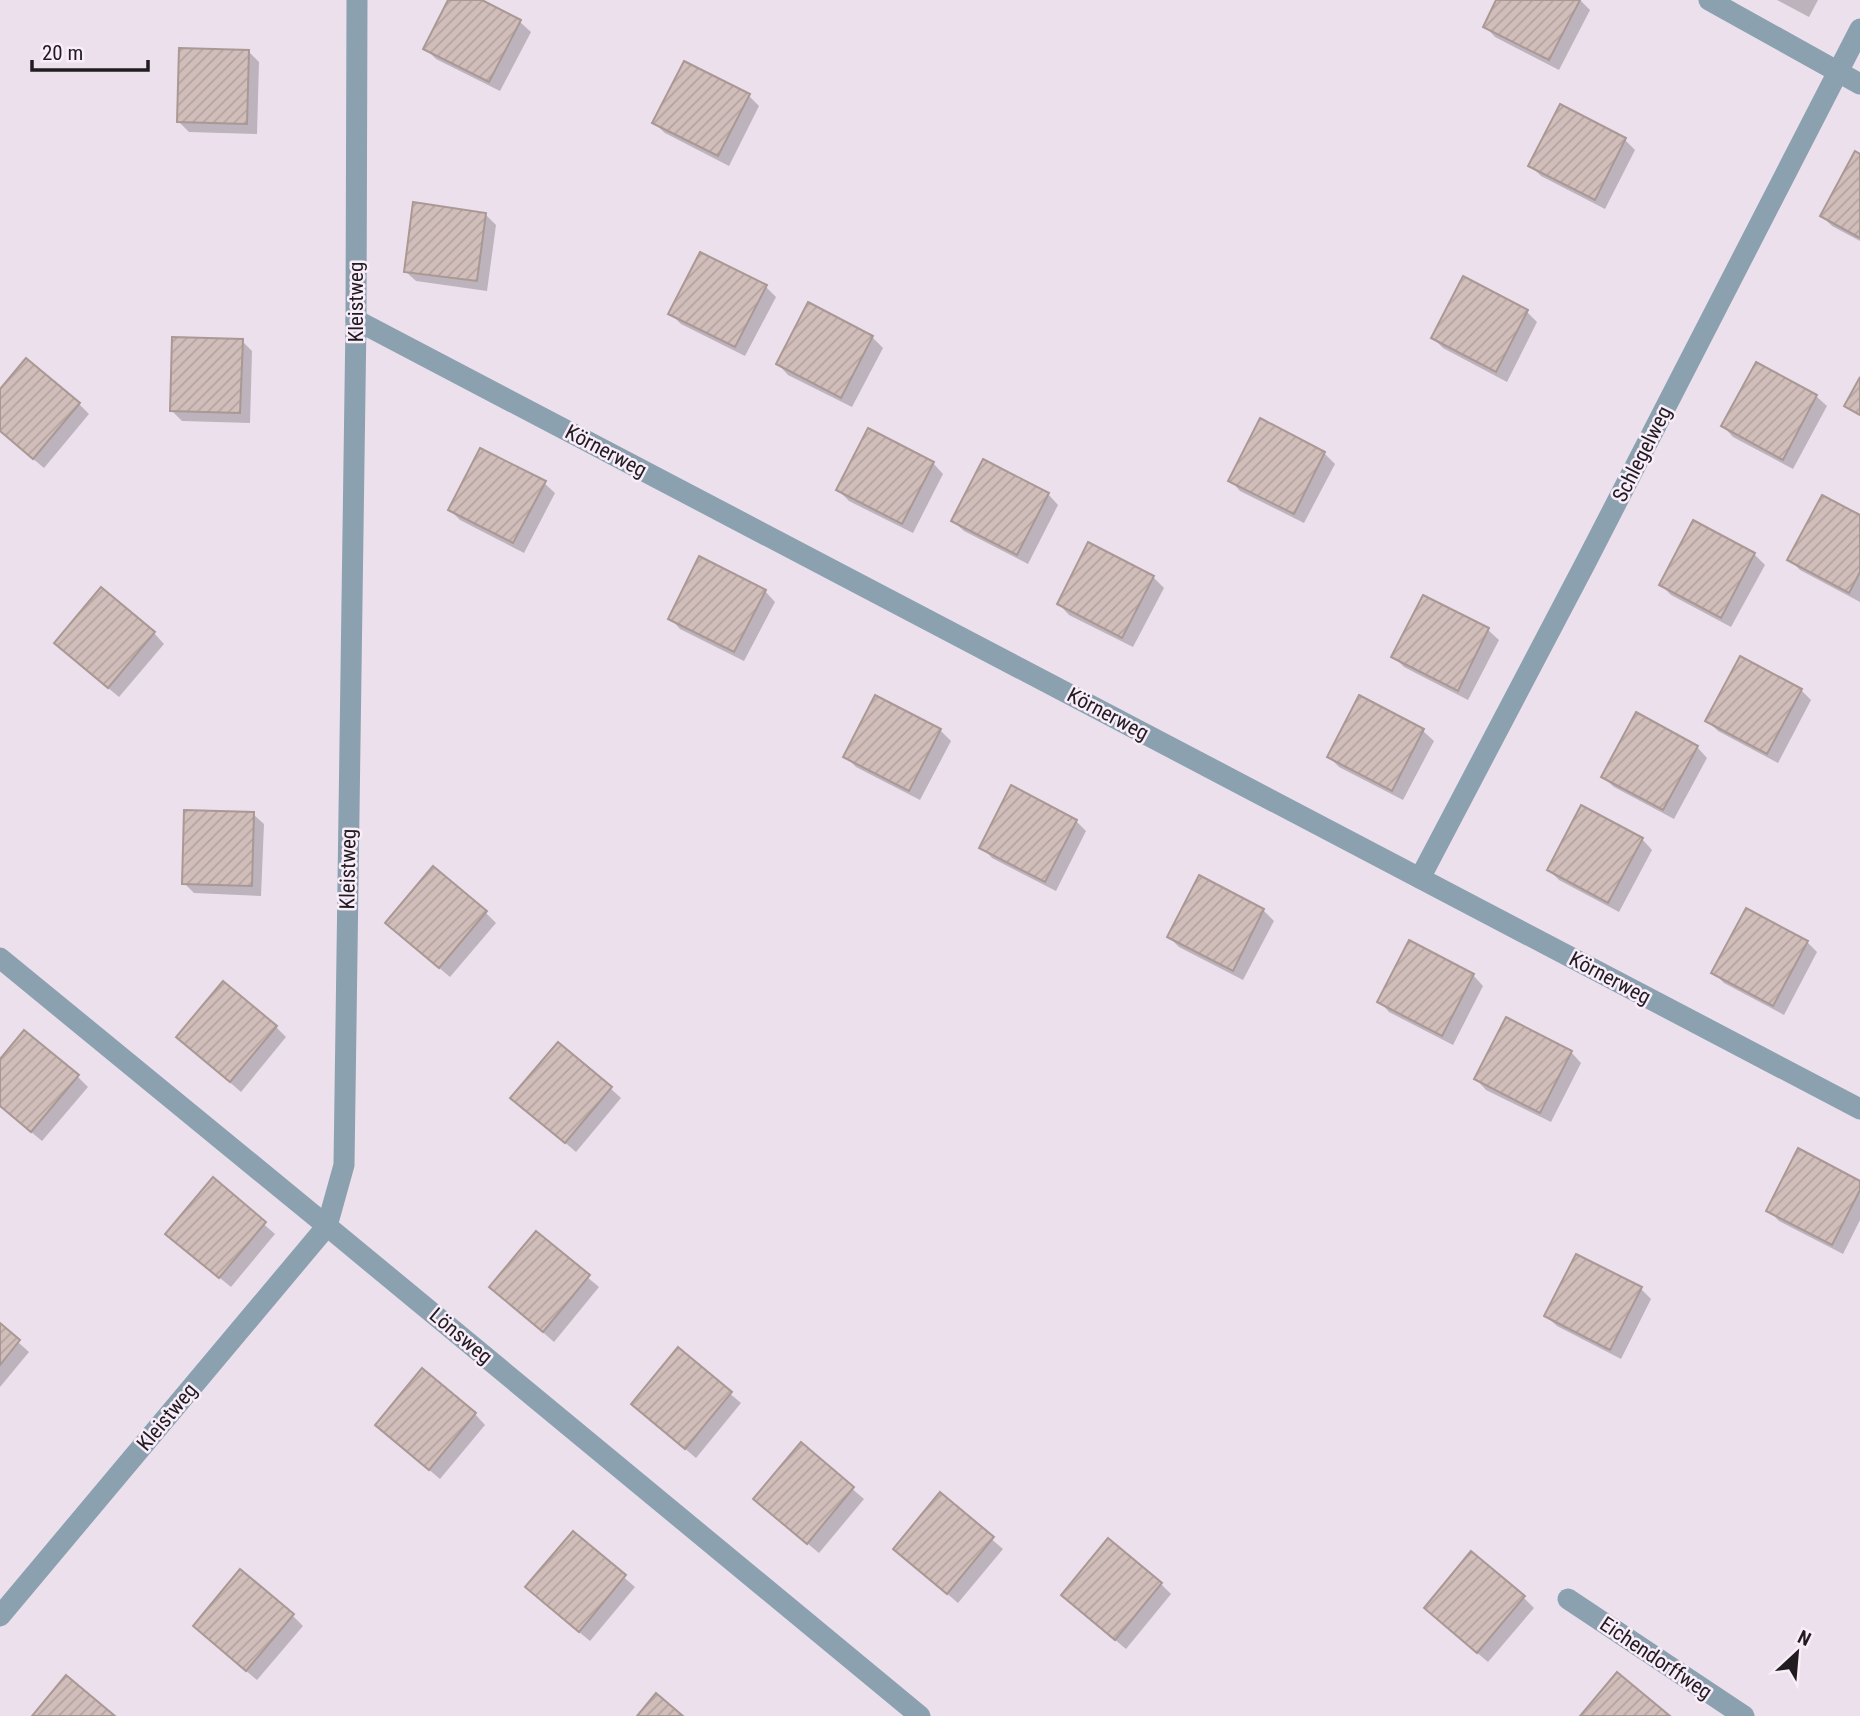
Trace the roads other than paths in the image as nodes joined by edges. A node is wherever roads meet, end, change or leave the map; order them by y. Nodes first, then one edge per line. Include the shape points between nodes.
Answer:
1 (357, 0) edge
2 (1709, 0) edge
3 (1860, 29) edge
4 (1837, 72) junction
5 (1860, 84) edge
6 (356, 320) junction
7 (1420, 878) junction
8 (0, 958) edge
9 (1860, 1109) edge
10 (327, 1226) junction
11 (1568, 1599) dead end
12 (0, 1616) edge
13 (920, 1716) edge
14 (1744, 1716) edge

1 - 6 street, Kleistweg
2 - 4 street
3 - 4 street, Schlegelweg
4 - 5 street
4 - 7 street, Schlegelweg
6 - 7 street, Körnerweg
6 - 10 street, Kleistweg via 344,1165
7 - 9 street, Körnerweg
8 - 10 street, Lönsweg
10 - 12 street, Kleistweg
10 - 13 street, Lönsweg
11 - 14 street, Eichendorffweg

